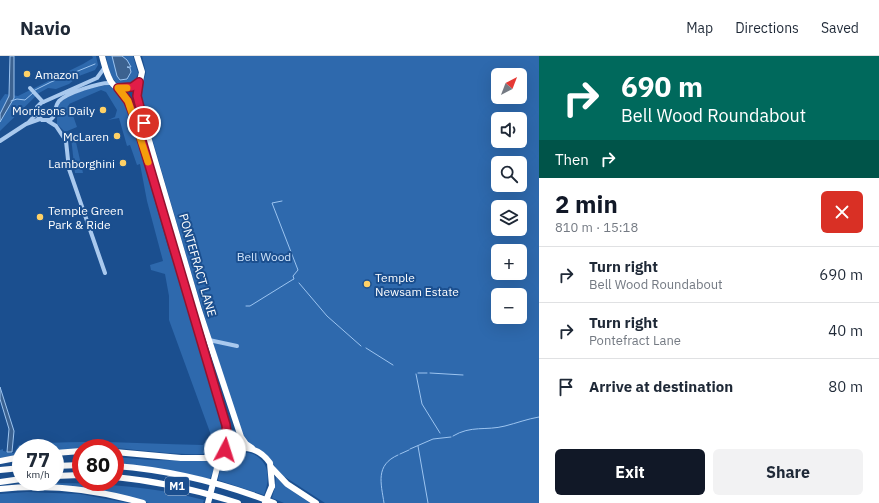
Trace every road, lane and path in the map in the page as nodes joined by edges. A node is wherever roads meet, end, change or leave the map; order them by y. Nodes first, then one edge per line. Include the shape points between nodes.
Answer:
1 (102, 56) edge
2 (137, 56) edge
3 (105, 66) junction
4 (139, 82) junction
5 (111, 83) junction
6 (30, 88) dead end
7 (118, 88) junction
8 (35, 95) junction
9 (44, 102) junction
10 (37, 107) junction
11 (56, 108) junction
12 (36, 113) junction
13 (55, 116) junction
14 (40, 119) junction
15 (48, 121) junction
16 (26, 124) junction
17 (56, 126) junction
18 (0, 141) edge
19 (105, 273) dead end
20 (209, 340) junction
21 (220, 344) junction
22 (237, 346) dead end
23 (212, 350) junction
24 (227, 442) junction
25 (252, 448) junction
26 (124, 453) edge
27 (205, 458) junction
28 (222, 458) junction
29 (12, 459) edge
30 (0, 461) edge
31 (124, 467) edge
32 (272, 467) junction
33 (12, 469) edge
34 (0, 470) edge
35 (124, 478) edge
36 (12, 480) edge
37 (0, 482) edge
38 (0, 489) edge
39 (143, 503) edge
40 (208, 503) edge
41 (238, 503) edge
42 (265, 503) edge
43 (274, 503) edge
44 (316, 503) edge

1 - 3 highway
2 - 4 highway, PONTEFRACT LANE via 142,72
3 - 5 highway
3 - 9 street via 97,78
4 - 7 highway via 132,87
4 - 20 highway, PONTEFRACT LANE via 139,103
5 - 7 highway, PONTEFRACT LANE
5 - 11 street via 99,83 64,97
6 - 8 street
7 - 24 highway, PONTEFRACT LANE via 128,101 138,128 226,425
8 - 9 street
8 - 10 street
9 - 10 street
9 - 11 street via 51,102
10 - 12 street
11 - 13 street
12 - 14 street
12 - 16 street
13 - 15 street
13 - 17 street
14 - 15 street
14 - 16 street
15 - 17 street
16 - 18 street
17 - 19 street via 66,141 69,169
20 - 21 street
20 - 23 highway, PONTEFRACT LANE
21 - 22 street
21 - 23 street
23 - 25 highway, PONTEFRACT LANE via 241,437
24 - 27 highway via 220,450
24 - 28 highway, PONTEFRACT LANE
25 - 28 highway via 236,449
25 - 32 highway, PONTEFRACT LANE via 262,454
26 - 27 highway
27 - 28 highway
28 - 40 highway, bridge via 218,464
29 - 30 highway
31 - 43 highway, M1 via 158,470 222,485
32 - 42 highway, bridge via 272,486
32 - 44 highway, PONTEFRACT LANE via 288,484
33 - 34 highway
35 - 41 highway, M1 via 187,488
36 - 37 highway
38 - 39 highway via 81,491

